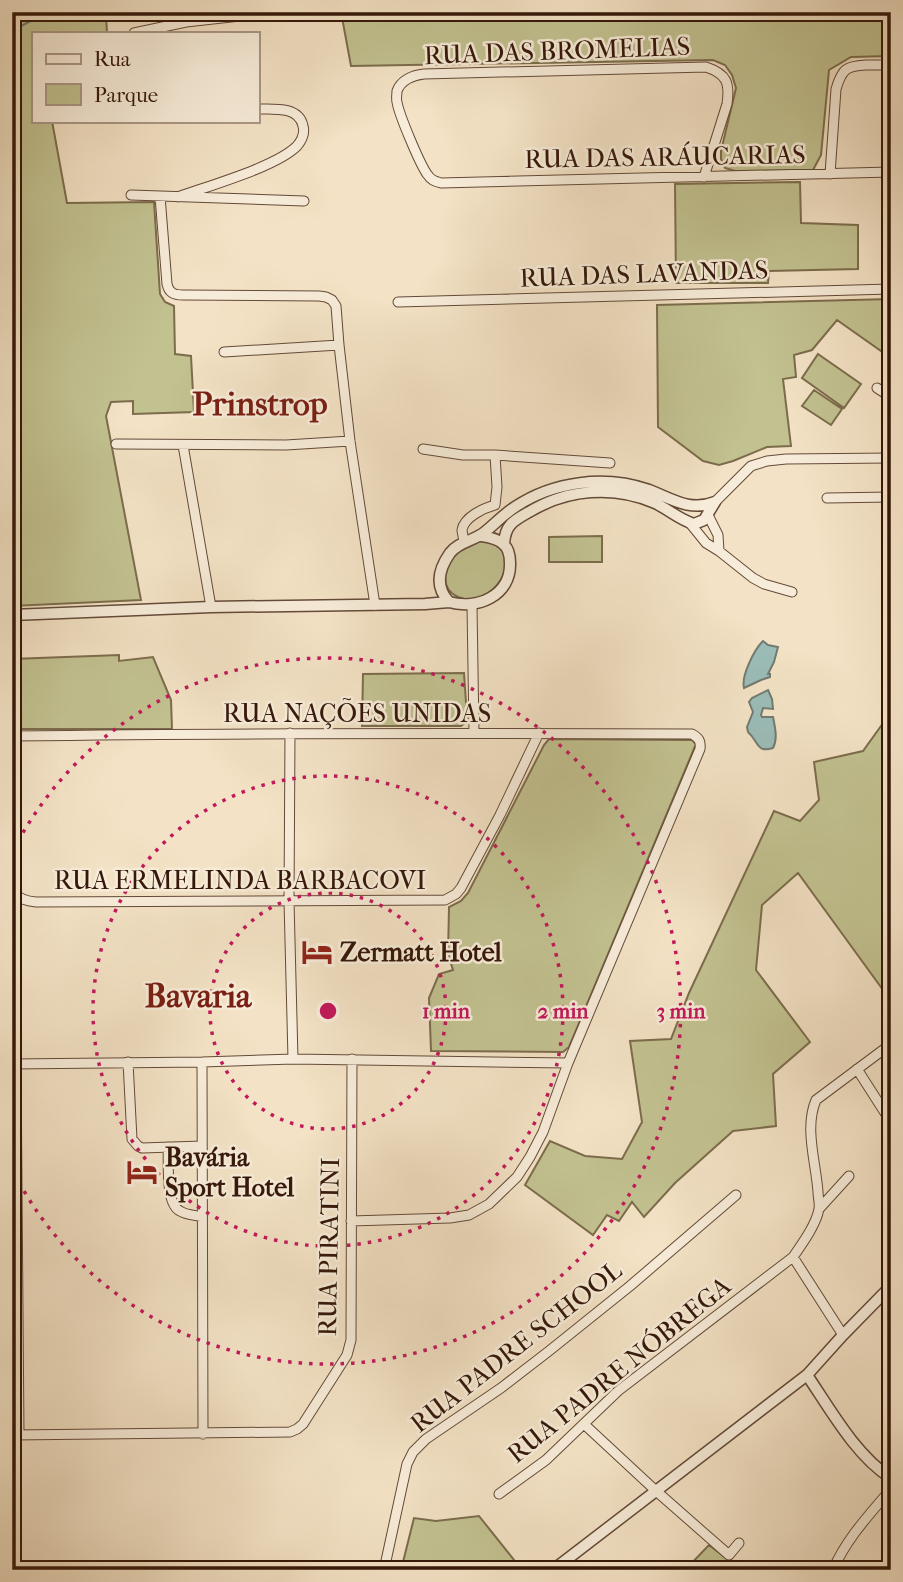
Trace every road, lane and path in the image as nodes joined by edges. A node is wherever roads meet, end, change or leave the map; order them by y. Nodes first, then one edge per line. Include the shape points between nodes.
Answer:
1 (254, 12) edge
2 (139, 32) edge
3 (891, 65) edge
4 (259, 109) edge
5 (891, 172) edge
6 (830, 174) junction
7 (704, 177) junction
8 (441, 183) joint
9 (131, 195) dead end
10 (160, 196) junction
11 (178, 197) junction
12 (303, 201) dead end
13 (891, 289) edge
14 (398, 302) dead end
15 (339, 345) junction
16 (224, 352) dead end
17 (877, 388) dead end
18 (891, 397) edge
19 (350, 441) junction
20 (116, 444) dead end
21 (183, 445) junction
22 (423, 449) dead end
23 (495, 455) junction
24 (891, 458) edge
25 (610, 463) dead end
26 (891, 497) edge
27 (827, 498) dead end
28 (715, 502) junction
29 (708, 515) junction
30 (689, 522) junction
31 (481, 536) junction
32 (464, 542) junction
33 (504, 544) junction
34 (719, 551) junction
35 (440, 590) junction
36 (792, 592) dead end
37 (449, 602) junction
38 (425, 604) junction
39 (375, 605) junction
40 (472, 605) junction
41 (211, 607) junction
42 (12, 615) edge
43 (290, 733) junction
44 (474, 733) junction
45 (539, 733) junction
46 (12, 736) edge
47 (12, 892) edge
48 (289, 901) junction
49 (891, 1044) edge
50 (293, 1059) junction
51 (352, 1059) junction
52 (128, 1062) junction
53 (202, 1062) junction
54 (568, 1063) junction
55 (14, 1064) edge
56 (858, 1069) junction
57 (891, 1122) edge
58 (202, 1146) junction
59 (168, 1147) junction
60 (849, 1176) dead end
61 (736, 1195) dead end
62 (819, 1209) junction
63 (202, 1217) junction
64 (351, 1221) junction
65 (793, 1257) junction
66 (890, 1290) edge
67 (843, 1335) junction
68 (807, 1375) junction
69 (584, 1424) junction
70 (203, 1434) junction
71 (16, 1435) edge
72 (891, 1478) edge
73 (891, 1489) edge
74 (655, 1490) junction
75 (499, 1494) dead end
76 (739, 1543) dead end
77 (384, 1570) edge
78 (553, 1570) edge
79 (833, 1570) edge

1 - 2 street
3 - 6 street via 844,70 836,89
4 - 11 street via 296,114 304,131 296,147 253,170
5 - 6 street, RUA DAS ARÁUCARIAS
6 - 7 street, RUA DAS ARÁUCARIAS
7 - 8 street, RUA DAS ARÁUCARIAS
7 - 8 street, RUA DAS BROMELIAS via 729,93 723,76 715,70 414,75 401,85 396,101 425,171
9 - 10 street
10 - 11 street
10 - 15 street via 168,290 183,295 326,297 336,306
11 - 12 street
13 - 14 street, RUA DAS LAVANDAS
15 - 16 street
15 - 19 street
17 - 18 street
19 - 21 street
19 - 39 street
20 - 21 street
21 - 41 street
22 - 23 street
23 - 25 street
23 - 32 street via 495,505 480,509 463,526
24 - 28 street via 767,460 751,466
26 - 27 street
28 - 29 street
28 - 31 street via 691,506 606,482 569,485 533,496
29 - 30 street via 699,523
29 - 34 street
30 - 33 street via 640,498 581,493 558,497 519,517 507,527
30 - 34 street
31 - 32 street
31 - 33 street
32 - 35 street via 444,564
33 - 40 street via 510,560 505,583 491,598
34 - 36 street via 764,584
35 - 37 street
35 - 38 street
37 - 38 street
37 - 40 street
38 - 39 street
39 - 41 street
40 - 44 street
41 - 42 street
43 - 44 street, RUA NAÇÕES UNIDAS
43 - 46 street, RUA NAÇÕES UNIDAS
43 - 48 street
44 - 45 street, RUA NAÇÕES UNIDAS
45 - 48 street, RUA ERMELINDA BARBACOVI via 456,894 445,900
45 - 54 street, RUA NAÇÕES UNIDAS via 692,734 700,740
47 - 48 street, RUA ERMELINDA BARBACOVI via 36,902
48 - 50 street
49 - 56 street
50 - 51 street
50 - 53 street
51 - 54 street
51 - 64 street, RUA PIRATINI
52 - 53 street
52 - 55 street
52 - 59 street via 132,1139 142,1148
53 - 58 street
54 - 64 street via 530,1157 489,1204 450,1218
55 - 71 street
56 - 57 street
56 - 62 street, RUA PADRE NÓBREGA via 816,1100 811,1110
58 - 59 street
58 - 63 street
59 - 63 street via 173,1205
60 - 62 street
61 - 77 street, RUA PADRE SCHOOL via 600,1310 413,1452
62 - 65 street, RUA PADRE NÓBREGA
63 - 70 street
64 - 70 street, RUA PIRATINI via 351,1340 347,1355 303,1424 290,1432
65 - 67 street
65 - 69 street, RUA PADRE NÓBREGA via 618,1391
66 - 67 street
67 - 68 street
68 - 72 street via 870,1462
68 - 74 street
69 - 74 street
69 - 75 street, RUA PADRE NÓBREGA via 546,1460
70 - 71 street, RUA PIRATINI
73 - 79 street via 849,1541
74 - 76 street via 729,1555
74 - 78 street

